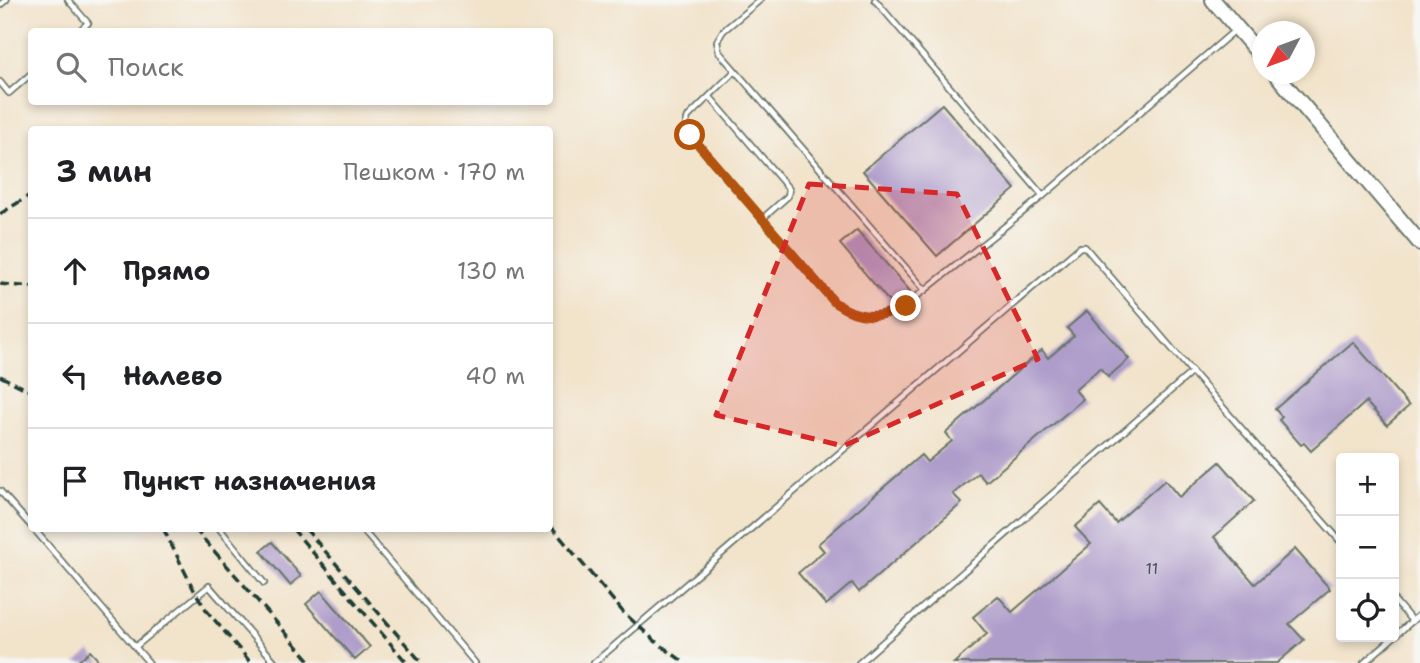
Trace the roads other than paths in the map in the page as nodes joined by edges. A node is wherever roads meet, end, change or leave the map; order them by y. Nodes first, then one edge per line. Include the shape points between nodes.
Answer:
1 (6, 0) edge
2 (68, 0) edge
3 (760, 0) edge
4 (875, 0) edge
5 (1213, 0) edge
6 (0, 5) edge
7 (82, 28) edge
8 (1237, 28) junction
9 (1252, 45) edge
10 (735, 71) junction
11 (28, 76) edge
12 (0, 82) edge
13 (1285, 84) edge
14 (710, 97) junction
15 (1043, 196) junction
16 (762, 219) junction
17 (1420, 243) edge
18 (925, 290) junction
19 (1192, 372) junction
20 (0, 491) edge
21 (28, 523) edge
22 (35, 532) edge
23 (222, 532) edge
24 (364, 532) edge
25 (1336, 536) edge
26 (264, 583) dead end
27 (1399, 606) edge
28 (1420, 614) edge
29 (1412, 621) junction
30 (135, 647) junction
31 (149, 663) edge
32 (276, 663) edge
33 (475, 663) edge
34 (594, 663) edge
35 (859, 663) edge
36 (1364, 663) edge

1 - 6 lane
2 - 7 lane via 88,23
3 - 10 lane via 717,41 719,52
4 - 15 lane
5 - 8 main road
8 - 9 main road
8 - 15 lane
10 - 14 lane
10 - 18 lane
11 - 12 lane via 9,93
13 - 17 main road
14 - 16 lane via 688,117 690,135
14 - 16 lane via 789,189 788,196
15 - 18 lane
16 - 18 lane via 848,312 869,316 891,313
19 - 25 lane
19 - 34 lane via 1085,247 1080,247
19 - 35 lane
20 - 21 lane
22 - 30 lane
23 - 26 lane
24 - 33 lane
27 - 29 lane
28 - 29 lane
29 - 36 lane
30 - 31 lane
30 - 32 lane via 209,586

